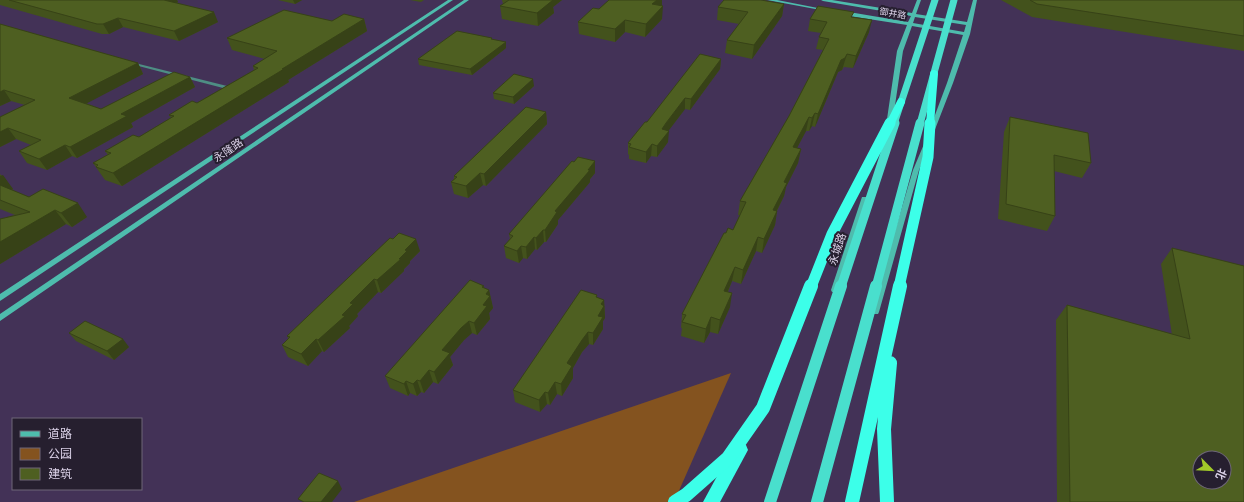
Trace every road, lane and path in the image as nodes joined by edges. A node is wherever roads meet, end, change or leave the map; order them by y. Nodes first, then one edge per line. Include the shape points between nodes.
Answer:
1 (452, 0) edge
2 (467, 0) edge
3 (770, 0) edge
4 (823, 0) edge
5 (919, 0) edge
6 (935, 0) edge
7 (954, 0) edge
8 (975, 0) edge
9 (832, 11) edge
10 (840, 12) edge
11 (913, 16) junction
12 (910, 24) junction
13 (970, 24) junction
14 (967, 34) junction
15 (120, 60) edge
16 (934, 74) junction
17 (225, 87) edge
18 (901, 102) junction
19 (0, 298) edge
20 (0, 318) edge
21 (893, 320) junction
22 (763, 408) junction
23 (675, 502) edge
24 (711, 502) edge
25 (764, 502) edge
26 (770, 502) edge
27 (817, 502) edge
28 (823, 502) edge
29 (852, 502) edge
30 (886, 502) edge

1 - 19 street, 永隆路
2 - 20 street, 永隆路
3 - 9 street
4 - 11 street, 御井路
5 - 11 street, 永城路
6 - 18 main road, bridge
7 - 16 main road, bridge
8 - 13 street
10 - 12 street, 御井路
11 - 12 street, 永城路
11 - 13 street, 御井路
12 - 14 street, 御井路
12 - 25 street, 永城路 via 900,52 893,109 882,151
13 - 14 street
14 - 28 street via 955,74 916,170 856,376
15 - 17 street
16 - 21 highway, bridge via 928,157
16 - 27 main road, bridge
18 - 22 highway, bridge via 832,234
18 - 26 main road, bridge
21 - 29 highway, bridge
21 - 30 highway, bridge via 884,429
22 - 23 highway, bridge via 728,458
22 - 24 highway, bridge

